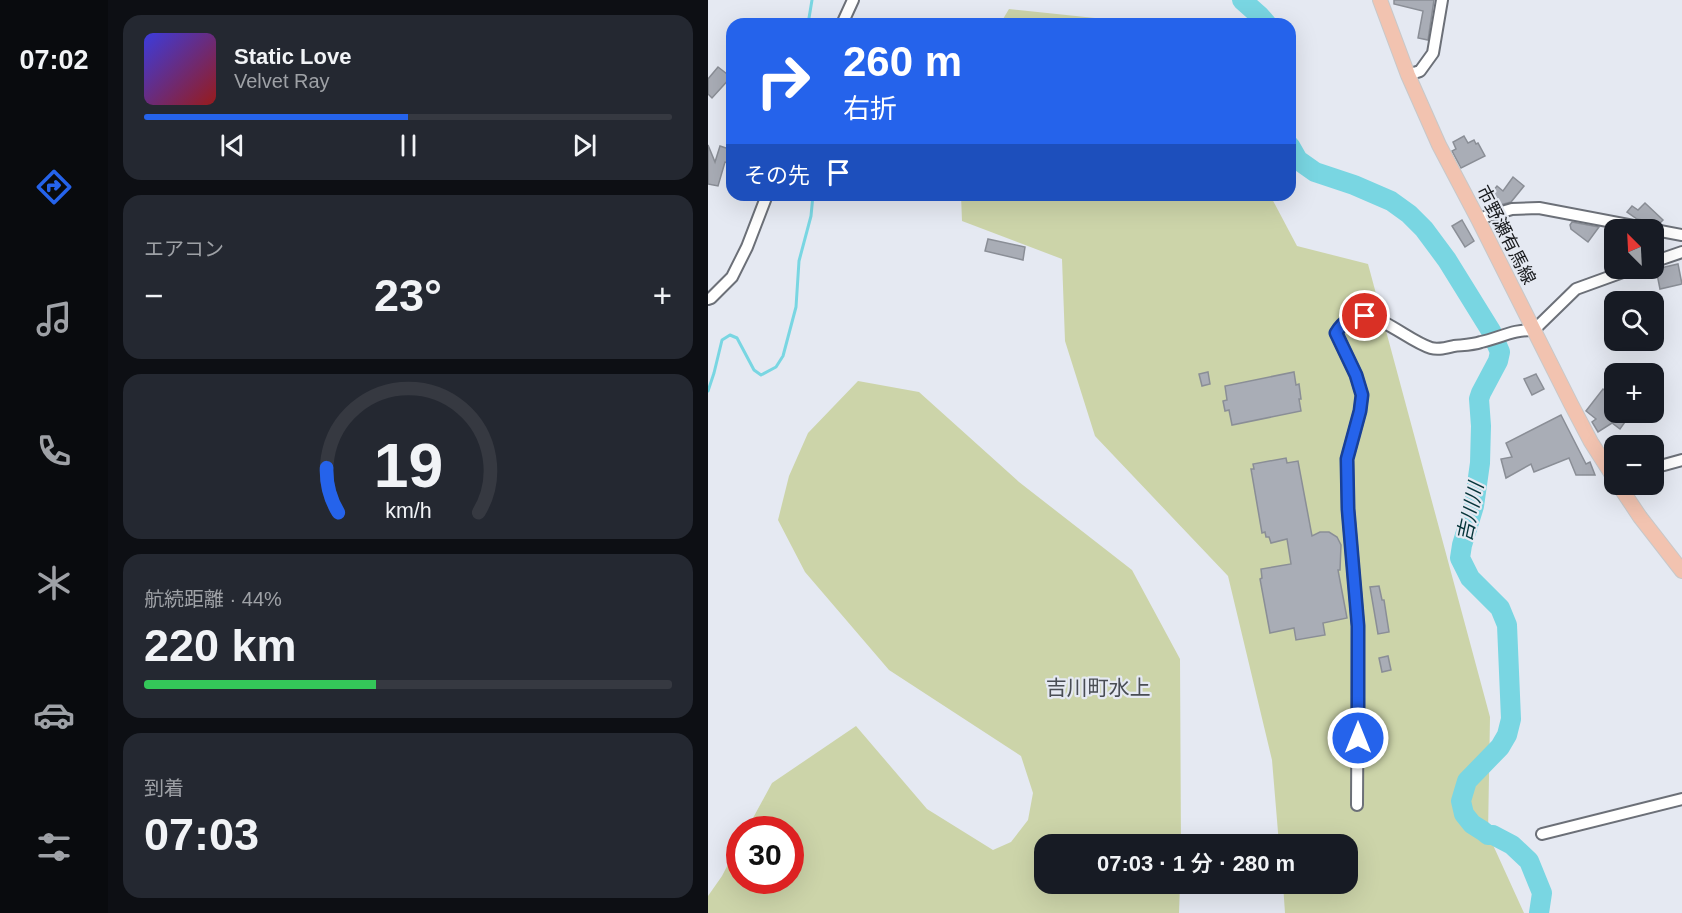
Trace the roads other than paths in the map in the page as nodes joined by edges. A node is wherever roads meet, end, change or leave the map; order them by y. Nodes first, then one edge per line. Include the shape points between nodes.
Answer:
1 (853, 0) edge
2 (1380, 0) edge
3 (1442, 0) edge
4 (845, 18) edge
5 (1408, 75) junction
6 (765, 201) edge
7 (1478, 219) junction
8 (1682, 235) edge
9 (1682, 252) edge
10 (1664, 258) edge
11 (1604, 279) edge
12 (708, 299) edge
13 (1528, 330) junction
14 (1682, 460) edge
15 (1604, 462) edge
16 (1664, 465) edge
17 (1625, 495) edge
18 (1682, 571) edge
19 (1682, 799) edge
20 (1357, 805) dead end
21 (1542, 834) dead end

1 - 4 street
2 - 5 main road, 市野瀬有馬線
3 - 5 street via 1433,53 1420,71
5 - 7 main road, 市野瀬有馬線
6 - 12 street via 732,277
7 - 8 street via 1512,209 1539,208
7 - 13 main road, 市野瀬有馬線
9 - 10 street
11 - 13 street via 1576,289
13 - 15 main road, 市野瀬有馬線
13 - 20 street via 1438,349 1407,337 1377,318 1365,316 1341,323 1336,333 1362,395 1347,459 1358,626
14 - 16 street
17 - 18 main road
19 - 21 street

